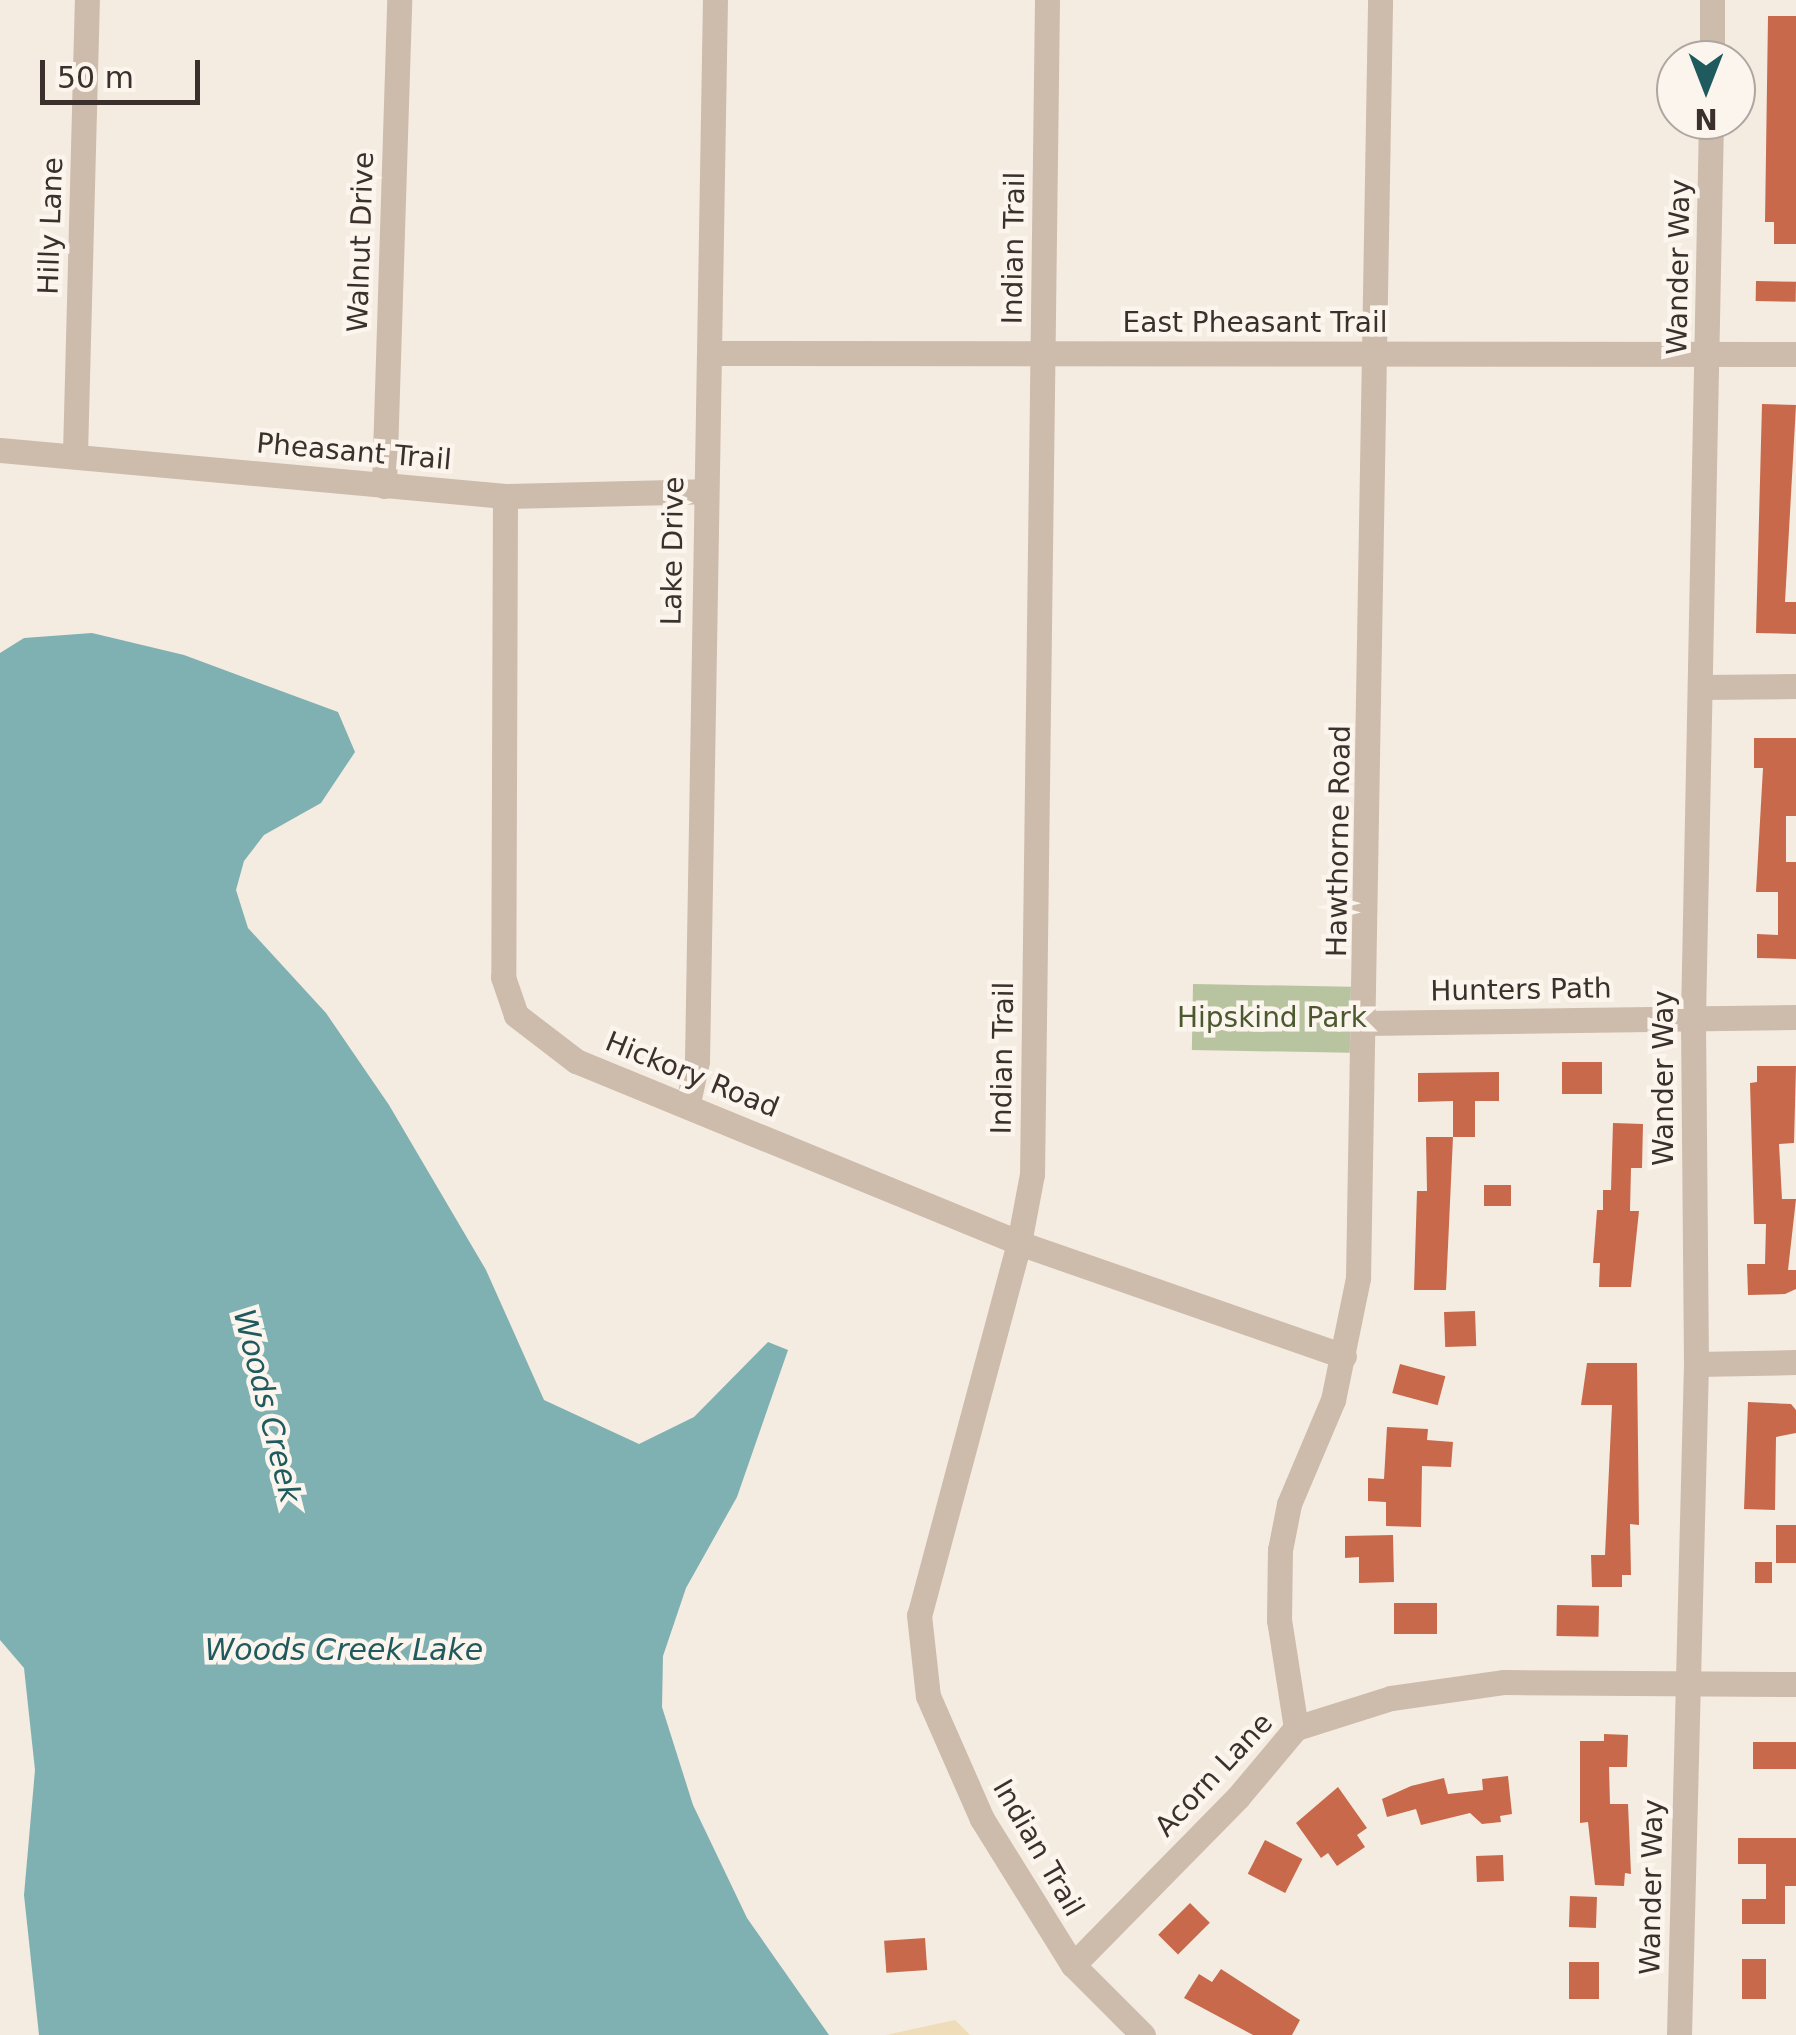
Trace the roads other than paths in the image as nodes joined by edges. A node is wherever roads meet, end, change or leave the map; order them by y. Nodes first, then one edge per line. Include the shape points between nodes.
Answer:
1 (87, 0) edge
2 (399, 0) edge
3 (716, 0) edge
4 (1047, 0) edge
5 (1380, 0) edge
6 (1712, 0) edge
7 (1712, 40) edge
8 (1711, 140) edge
9 (1042, 352) junction
10 (1375, 352) junction
11 (713, 353) junction
12 (1796, 354) edge
13 (1708, 355) junction
14 (0, 450) edge
15 (74, 454) junction
16 (384, 486) junction
17 (703, 491) junction
18 (505, 496) junction
19 (1796, 686) edge
20 (1701, 687) junction
21 (1693, 1017) junction
22 (1796, 1017) edge
23 (1366, 1023) junction
24 (688, 1103) junction
25 (1020, 1244) junction
26 (1344, 1356) junction
27 (1796, 1362) edge
28 (1696, 1364) junction
29 (1796, 1684) edge
30 (1688, 1685) junction
31 (1296, 1728) junction
32 (1074, 1965) junction
33 (1143, 2035) edge
34 (1679, 2035) edge

1 - 15 street, Hilly Lane
2 - 16 street, Walnut Drive
3 - 11 street, Lake Drive
4 - 9 street, Indian Trail
5 - 10 street, Hawthorne Road
6 - 7 street
8 - 13 street, Wander Way
9 - 10 street, East Pheasant Trail
9 - 11 street, East Pheasant Trail
9 - 25 street, Indian Trail via 1032,1174
10 - 13 street, East Pheasant Trail
10 - 23 street, Hawthorne Road
11 - 17 street, Lake Drive
12 - 13 street, East Pheasant Trail
13 - 20 street, Wander Way
14 - 15 street, Pheasant Trail
15 - 16 street, Pheasant Trail
16 - 18 street, Pheasant Trail
17 - 18 street, Pheasant Trail
17 - 24 street, Lake Drive via 697,1061
18 - 24 street, Hickory Road via 503,977 516,1015 576,1061
19 - 20 street
20 - 21 street, Wander Way
21 - 22 street, Hunters Path
21 - 23 street, Hunters Path
21 - 28 street, Wander Way
23 - 26 street, Hawthorne Road via 1358,1278
24 - 25 street, Hickory Road
25 - 26 street, Hickory Road
25 - 32 street, Indian Trail via 919,1616 921,1654 928,1696 982,1818
26 - 31 street, Hawthorne Road via 1317,1447 1289,1504 1280,1550 1278,1620
27 - 28 street
28 - 30 street, Wander Way
29 - 30 street, Acorn Lane
30 - 31 street, Acorn Lane via 1504,1682 1391,1698
30 - 34 street, Wander Way
31 - 32 street, Acorn Lane
32 - 33 street, Indian Trail

